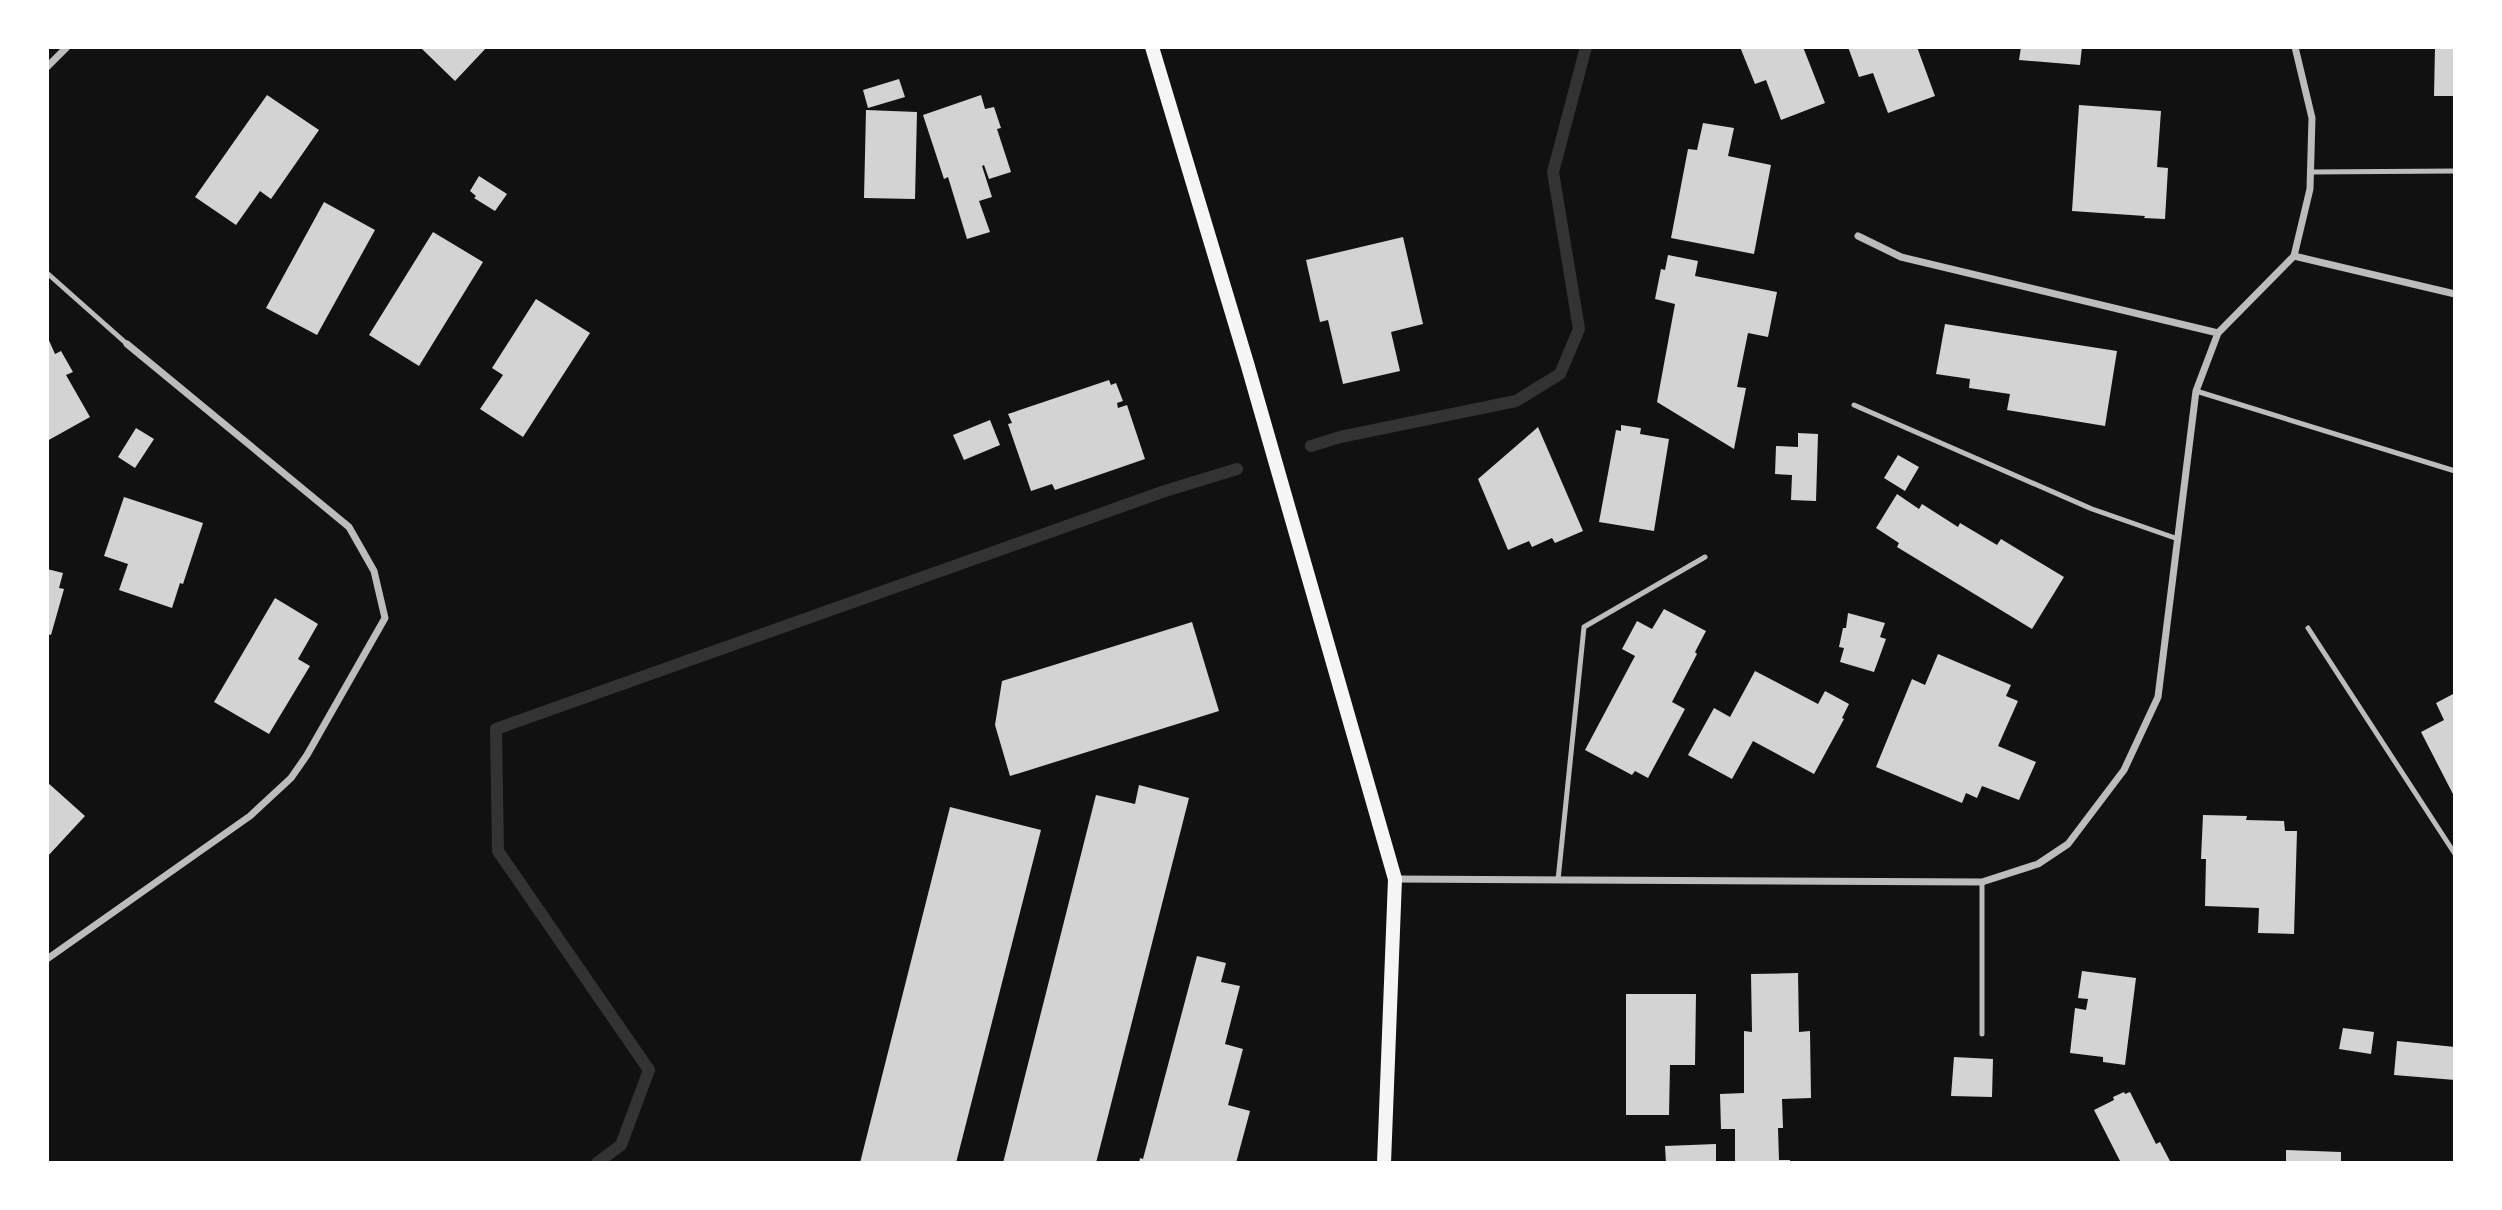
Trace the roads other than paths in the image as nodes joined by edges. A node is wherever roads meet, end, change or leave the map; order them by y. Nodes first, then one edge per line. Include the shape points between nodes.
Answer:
1 (67, 47) edge
2 (1152, 47) edge
3 (2295, 47) edge
4 (47, 67) edge
5 (2455, 171) edge
6 (2310, 172) junction
7 (1858, 236) dead end
8 (2294, 256) junction
9 (47, 273) edge
10 (2455, 294) edge
11 (2218, 333) junction
12 (127, 344) joint
13 (2196, 391) junction
14 (1854, 405) dead end
15 (2455, 471) edge
16 (2178, 539) junction
17 (1705, 557) dead end
18 (2308, 628) dead end
19 (2455, 854) edge
20 (1395, 879) junction
21 (1558, 880) junction
22 (1982, 882) junction
23 (47, 959) edge
24 (1982, 1034) dead end
25 (1384, 1163) edge

1 - 4 street
2 - 20 main road
3 - 6 street via 2312,118
5 - 6 lane
6 - 8 street
7 - 11 street via 1900,257
8 - 10 street
8 - 11 street
9 - 12 lane
11 - 13 street
12 - 23 street via 349,527 374,571 385,618 291,778 250,816
13 - 15 lane
13 - 16 street
14 - 16 lane via 2092,509
16 - 22 street via 2158,697 2124,770 2068,844 2038,864
17 - 21 lane via 1584,627
18 - 19 lane
20 - 21 street
20 - 25 main road
21 - 22 street
22 - 24 lane

